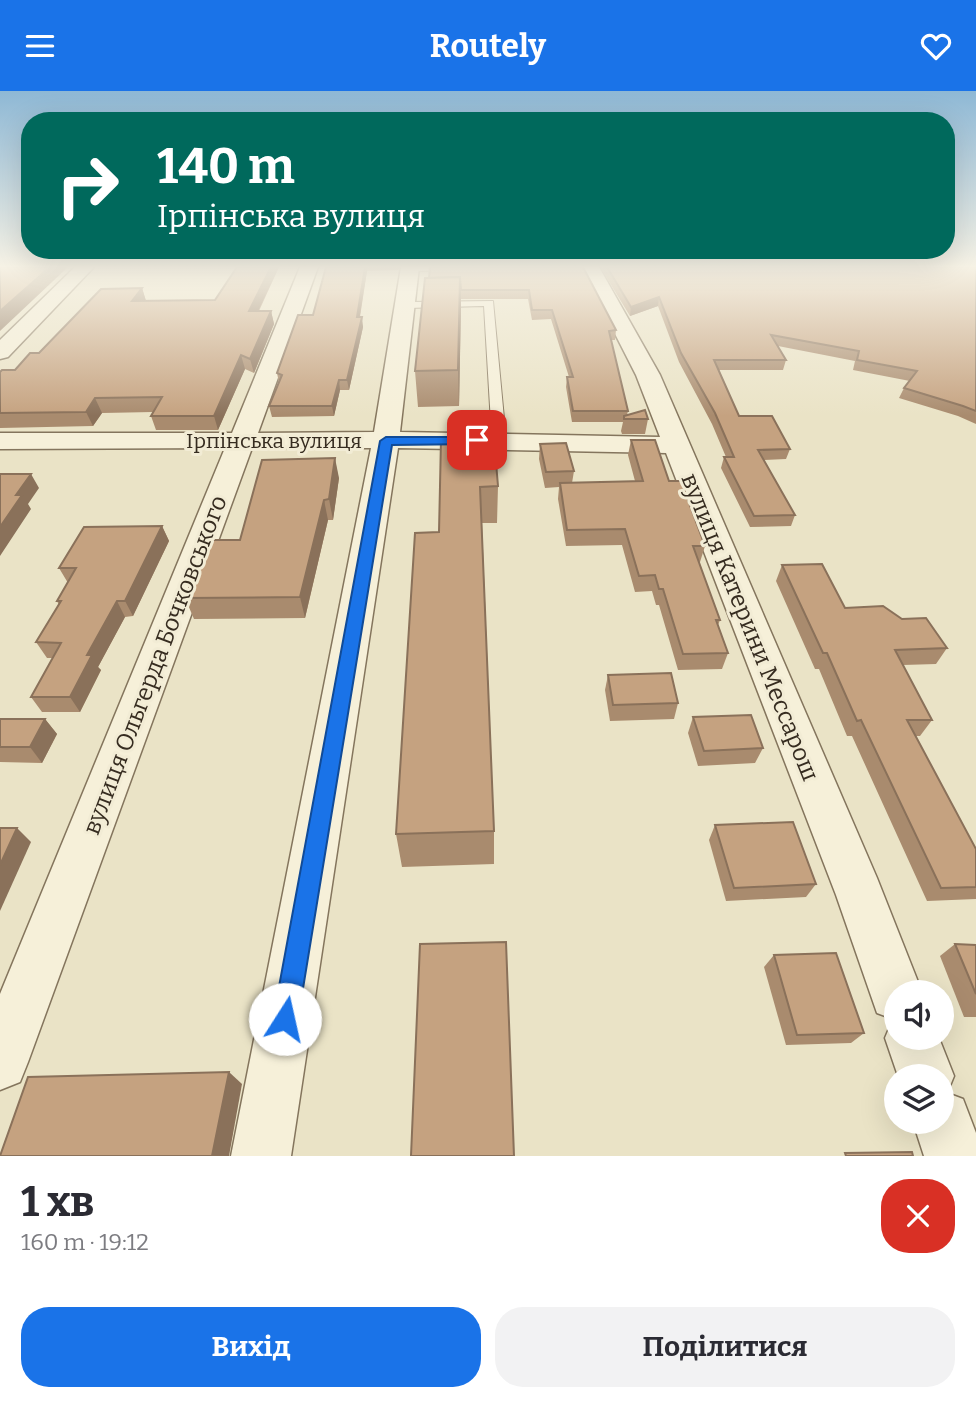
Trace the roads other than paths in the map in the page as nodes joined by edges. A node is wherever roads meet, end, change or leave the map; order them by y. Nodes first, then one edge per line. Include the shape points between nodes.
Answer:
1 (35, 317) edge
2 (290, 317) edge
3 (404, 317) edge
4 (490, 317) edge
5 (617, 317) edge
6 (0, 352) edge
7 (499, 440) junction
8 (243, 441) junction
9 (386, 441) junction
10 (0, 442) edge
11 (675, 445) junction
12 (891, 980) edge
13 (0, 1062) edge
14 (947, 1134) edge
15 (261, 1156) edge
16 (954, 1156) edge

1 - 6 street
2 - 8 street, вулиця Ольгерда Бочковського
3 - 9 street
4 - 7 lane
5 - 11 street, вулиця Катерини Мессарош via 648,375
7 - 9 street, Ірпінська вулиця
7 - 11 street, Ірпінська вулиця
8 - 9 street, Ірпінська вулиця
8 - 10 street, Ірпінська вулиця
8 - 13 street, вулиця Ольгерда Бочковського
9 - 15 street
11 - 12 street, вулиця Катерини Мессарош
14 - 16 street

